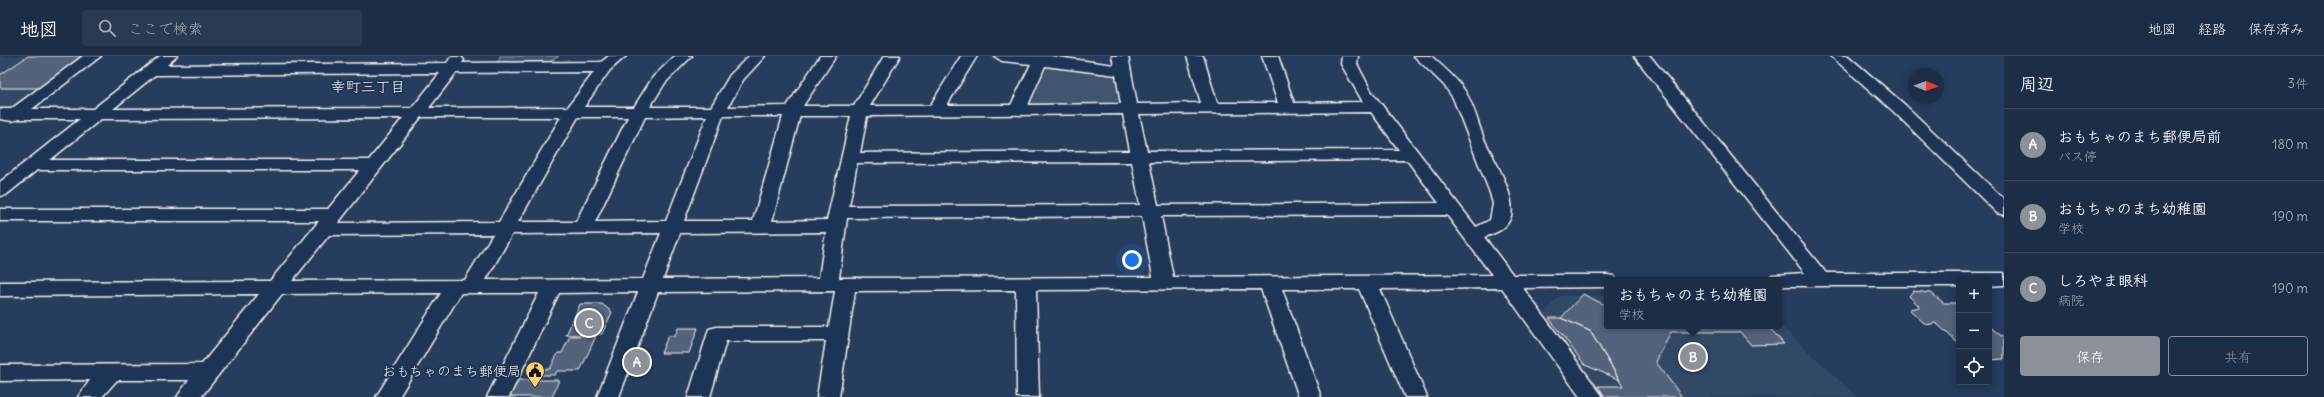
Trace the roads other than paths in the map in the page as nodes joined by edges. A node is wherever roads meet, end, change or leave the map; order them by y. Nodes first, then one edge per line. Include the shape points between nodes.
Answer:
1 (94, 56) edge
2 (169, 56) edge
3 (243, 56) edge
4 (319, 56) edge
5 (566, 56) edge
6 (618, 56) edge
7 (684, 56) edge
8 (757, 56) edge
9 (828, 56) edge
10 (892, 56) edge
11 (969, 56) edge
12 (1002, 56) edge
13 (1195, 56) edge
14 (1270, 56) edge
15 (1422, 56) edge
16 (1642, 56) edge
17 (1839, 56) edge
18 (1041, 58) edge
19 (1349, 60) edge
20 (385, 62) edge
21 (455, 62) edge
22 (1121, 64) edge
23 (551, 67) junction
24 (605, 67) junction
25 (310, 69) junction
26 (151, 70) junction
27 (231, 70) junction
28 (1375, 107) junction
29 (1210, 108) junction
30 (1288, 108) junction
31 (1130, 109) junction
32 (1017, 110) junction
33 (639, 111) junction
34 (717, 111) junction
35 (793, 111) junction
36 (860, 111) junction
37 (935, 111) junction
38 (416, 113) junction
39 (572, 113) junction
40 (8, 114) edge
41 (97, 114) junction
42 (0, 125) edge
43 (1411, 155) junction
44 (1140, 157) junction
45 (849, 158) junction
46 (33, 165) junction
47 (375, 165) junction
48 (0, 191) edge
49 (1451, 209) junction
50 (2004, 209) edge
51 (1150, 210) junction
52 (0, 215) edge
53 (837, 219) junction
54 (329, 222) junction
55 (761, 226) junction
56 (671, 227) junction
57 (506, 228) junction
58 (583, 228) junction
59 (1472, 234) junction
60 (2004, 279) edge
61 (1782, 280) edge
62 (1821, 280) junction
63 (1366, 281) junction
64 (1604, 281) edge
65 (1164, 282) junction
66 (1269, 282) junction
67 (1508, 282) junction
68 (1026, 283) junction
69 (837, 284) junction
70 (553, 285) junction
71 (650, 285) junction
72 (463, 286) junction
73 (0, 289) edge
74 (275, 289) junction
75 (838, 334) junction
76 (111, 372) junction
77 (209, 372) junction
78 (4, 377) edge
79 (89, 397) edge
80 (188, 397) edge
81 (386, 397) edge
82 (498, 397) edge
83 (608, 397) edge
84 (699, 397) edge
85 (828, 397) edge
86 (1028, 397) edge
87 (1310, 397) edge
88 (1416, 397) edge
89 (1592, 397) edge

1 - 40 street
2 - 26 street
3 - 27 street
4 - 25 street
5 - 23 street
6 - 24 street
7 - 33 street via 659,80
8 - 34 street via 736,78
9 - 35 street via 800,96
10 - 36 street
11 - 37 street
12 - 18 street
13 - 29 street
14 - 30 street
15 - 59 street via 1456,89 1468,108 1475,137 1499,191 1503,211 1499,222 1489,229
16 - 62 street
17 - 50 street via 1899,108
18 - 22 street
18 - 32 street
19 - 28 street via 1356,80
20 - 21 street
20 - 25 street
21 - 23 street
21 - 38 street
22 - 31 street
23 - 24 street
24 - 39 street
25 - 27 street
26 - 27 street
26 - 41 street
28 - 30 street
28 - 43 street
29 - 30 street
29 - 31 street
31 - 32 street
31 - 44 street
32 - 37 street
33 - 34 street
33 - 39 street
33 - 58 street
34 - 35 street
34 - 56 street
35 - 36 street
35 - 55 street
36 - 37 street
36 - 45 street
38 - 39 street
38 - 41 street
38 - 47 street
39 - 57 street
40 - 41 street
40 - 42 street
41 - 46 street
43 - 44 street
43 - 49 street
44 - 45 street
44 - 51 street
45 - 53 street
46 - 47 street
46 - 48 street
47 - 54 street
49 - 51 street
49 - 59 street
51 - 53 street
51 - 65 street
52 - 54 street
53 - 55 street
53 - 69 street
54 - 57 street
54 - 74 street
55 - 56 street
56 - 58 street
56 - 71 street
57 - 58 street
57 - 72 street
59 - 67 street
60 - 62 street
61 - 62 street
63 - 66 street
63 - 67 street
63 - 88 street
64 - 67 street
65 - 66 street
65 - 68 street
66 - 87 street
67 - 89 street
68 - 69 street
68 - 86 street
69 - 71 street
69 - 75 street
70 - 71 street
70 - 72 street
70 - 82 street
71 - 83 street
72 - 74 street
72 - 81 street
73 - 74 street
74 - 77 street
75 - 84 street via 717,334
75 - 85 street
76 - 77 street
76 - 78 street
76 - 79 street
77 - 80 street

